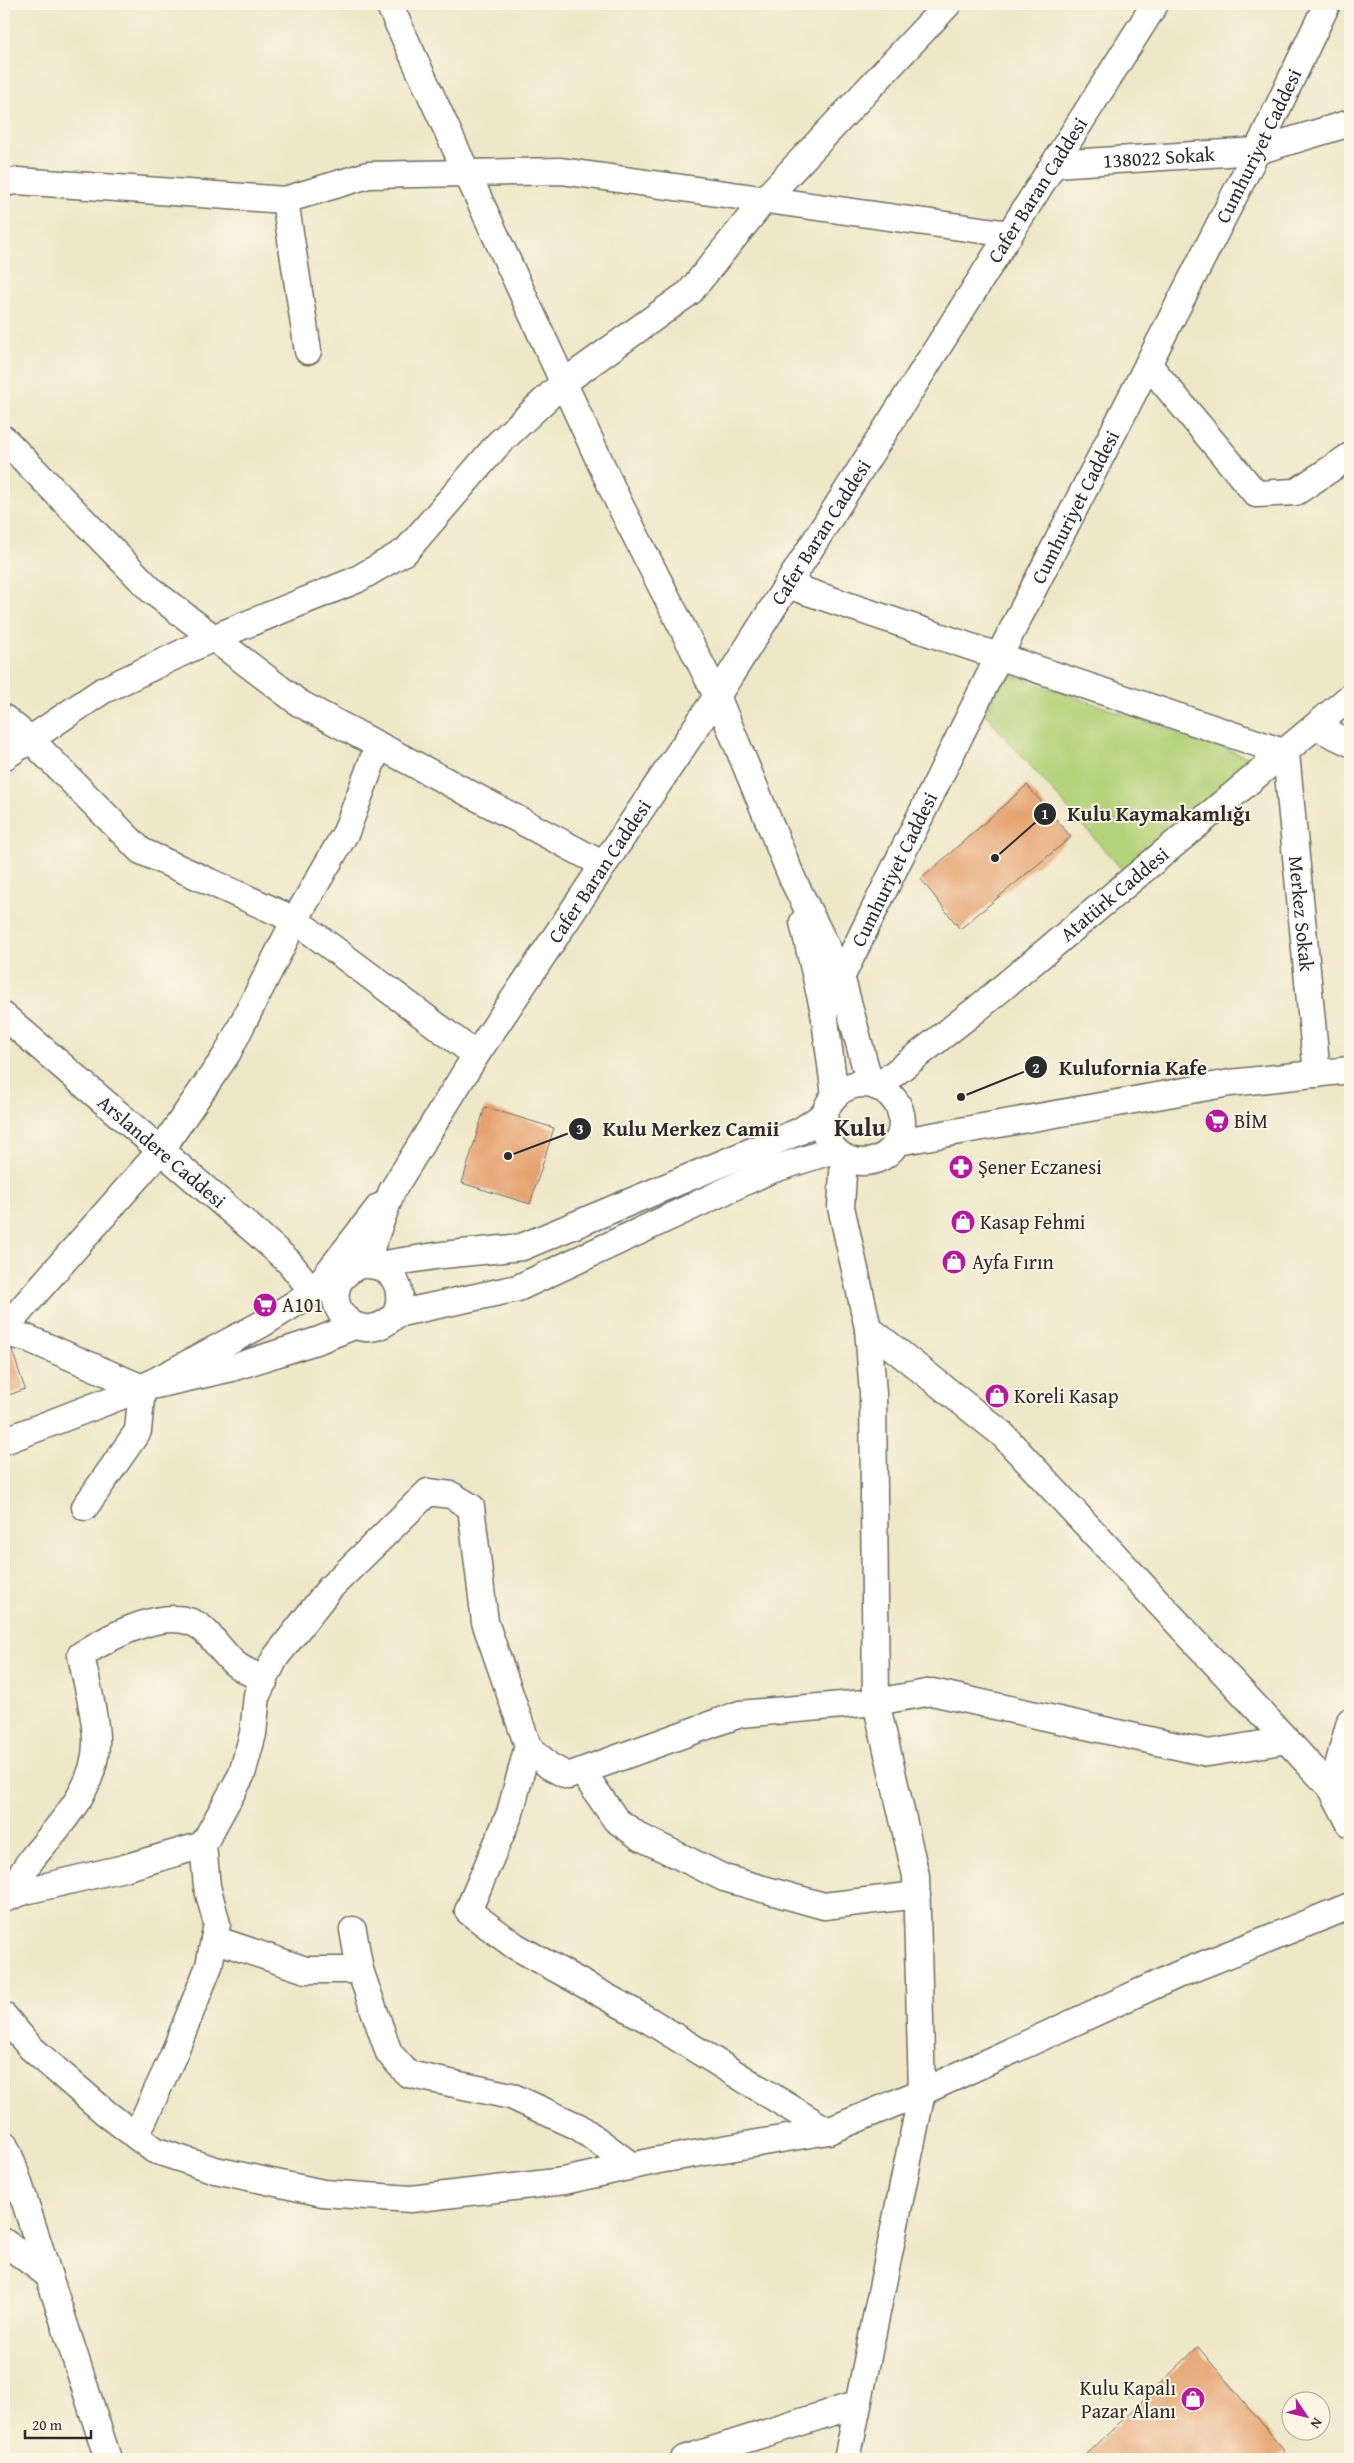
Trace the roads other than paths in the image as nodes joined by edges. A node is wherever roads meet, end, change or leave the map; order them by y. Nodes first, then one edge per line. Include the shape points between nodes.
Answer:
1 (389, 4) edge
2 (948, 4) edge
3 (1155, 4) edge
4 (1327, 4) edge
5 (1350, 123) edge
6 (1257, 151) junction
7 (1054, 164) junction
8 (466, 173) junction
9 (4, 183) edge
10 (765, 199) junction
11 (285, 200) junction
12 (1010, 234) junction
13 (308, 351) dead end
14 (1148, 364) junction
15 (563, 383) junction
16 (4, 439) edge
17 (1350, 456) edge
18 (787, 585) junction
19 (213, 638) junction
20 (999, 656) junction
21 (717, 696) junction
22 (1350, 697) edge
23 (4, 718) edge
24 (1316, 727) junction
25 (30, 740) junction
26 (1350, 743) edge
27 (378, 746) junction
28 (1286, 753) junction
29 (4, 757) edge
30 (604, 865) junction
31 (793, 880) junction
32 (295, 920) junction
33 (841, 976) junction
34 (824, 1012) junction
35 (4, 1016) edge
36 (476, 1055) junction
37 (1350, 1070) edge
38 (1316, 1074) junction
39 (873, 1085) junction
40 (830, 1105) junction
41 (898, 1142) junction
42 (160, 1150) junction
43 (839, 1154) junction
44 (392, 1191) junction
45 (362, 1268) junction
46 (313, 1292) junction
47 (396, 1314) junction
48 (354, 1326) junction
49 (868, 1328) junction
50 (4, 1329) edge
51 (4, 1333) edge
52 (142, 1388) junction
53 (4, 1440) edge
54 (86, 1508) dead end
55 (265, 1680) junction
56 (876, 1702) junction
57 (1350, 1721) edge
58 (1287, 1740) junction
59 (528, 1746) junction
60 (582, 1771) junction
61 (1332, 1789) junction
62 (1350, 1824) edge
63 (204, 1845) junction
64 (917, 1895) junction
65 (5, 1898) edge
66 (1350, 1906) edge
67 (353, 1930) dead end
68 (214, 1938) junction
69 (360, 1970) junction
70 (4, 2016) edge
71 (922, 2092) junction
72 (828, 2131) junction
73 (136, 2136) junction
74 (4, 2144) edge
75 (632, 2166) junction
76 (4, 2242) edge
77 (47, 2274) junction
78 (858, 2404) junction
79 (108, 2459) edge
80 (684, 2459) edge
81 (847, 2459) edge

1 - 8 street
2 - 10 street
3 - 7 street, Cafer Baran Caddesi
4 - 6 street, Cumhuriyet Caddesi
5 - 6 street, 138022 Sokak
6 - 7 street, 138022 Sokak
6 - 14 street, Cumhuriyet Caddesi
7 - 12 street, Cafer Baran Caddesi
8 - 10 street via 561,171
8 - 11 street via 368,175
8 - 15 street
9 - 11 street via 18,180
10 - 12 street
10 - 15 street via 690,292
11 - 13 street
12 - 18 street, Cafer Baran Caddesi
14 - 17 street via 1256,494 1296,492
14 - 20 street, Cumhuriyet Caddesi
15 - 19 street via 498,444 406,551 356,580
15 - 21 street via 618,501
16 - 19 street via 152,591
18 - 20 street
18 - 21 street, Cafer Baran Caddesi
19 - 25 street via 102,691
19 - 27 street via 299,703
20 - 28 street
20 - 33 street, Cumhuriyet Caddesi
21 - 30 street, Cafer Baran Caddesi
21 - 31 street
22 - 24 street, Atatürk Caddesi
23 - 25 street
24 - 26 street
24 - 28 street, Atatürk Caddesi
25 - 29 street
25 - 32 street via 141,851
27 - 30 street
27 - 32 street via 346,832
28 - 38 street, Merkez Sokak
28 - 39 street, Atatürk Caddesi via 976,1009
30 - 36 street, Cafer Baran Caddesi
31 - 33 street
31 - 34 street
32 - 36 street
32 - 42 street via 227,1054
33 - 34 street, Cumhuriyet Caddesi
33 - 39 street
34 - 40 street
35 - 42 street, Arslandere Caddesi
36 - 44 street, Cafer Baran Caddesi
37 - 38 street
38 - 41 street via 1230,1083
39 - 40 street via 857,1084 845,1088
39 - 41 street via 891,1096 898,1106 902,1130
40 - 43 street via 825,1133
40 - 45 street via 800,1130 522,1248 442,1254
41 - 43 street via 880,1159 868,1162 856,1162
42 - 46 street, Arslandere Caddesi via 289,1262
42 - 50 street
43 - 47 street via 768,1171 518,1288
43 - 49 street via 841,1207
44 - 45 street
44 - 46 street
45 - 46 street
45 - 47 street via 392,1275 400,1291
45 - 48 street via 338,1285 336,1297 344,1318
46 - 52 street via 262,1324
47 - 48 street via 377,1328
48 - 52 street via 232,1368
49 - 56 street via 873,1394
49 - 58 street via 1002,1434
51 - 52 street via 26,1338
52 - 53 street
52 - 54 street via 138,1431
55 - 59 street via 275,1658 330,1588 428,1492 451,1495 471,1507 485,1622
55 - 63 street via 258,1695 253,1734 242,1774
55 - 65 street via 235,1664 202,1628 181,1620 159,1620 105,1640 81,1655 96,1738 94,1768 81,1796
56 - 58 street via 932,1692 1208,1752
56 - 60 street via 740,1714
56 - 64 street via 916,1876
57 - 61 street
58 - 61 street
59 - 60 street via 549,1766 568,1776
59 - 72 street via 510,1813 468,1911 515,1946 650,2021
60 - 64 street via 616,1820 640,1837 724,1878 824,1906
61 - 62 street
63 - 65 street
63 - 68 street via 207,1886 217,1924
64 - 71 street
66 - 71 street via 1177,1975
67 - 69 street
68 - 69 street via 306,1970
68 - 73 street via 209,1966 177,2047
69 - 75 street via 389,2052 408,2074 511,2096 579,2127
70 - 73 street via 30,2047
71 - 72 street
71 - 78 street
72 - 75 street
73 - 75 street via 154,2150 215,2170 323,2193 411,2199 564,2182
74 - 77 street
76 - 77 street
77 - 79 street
78 - 80 street
78 - 81 street

